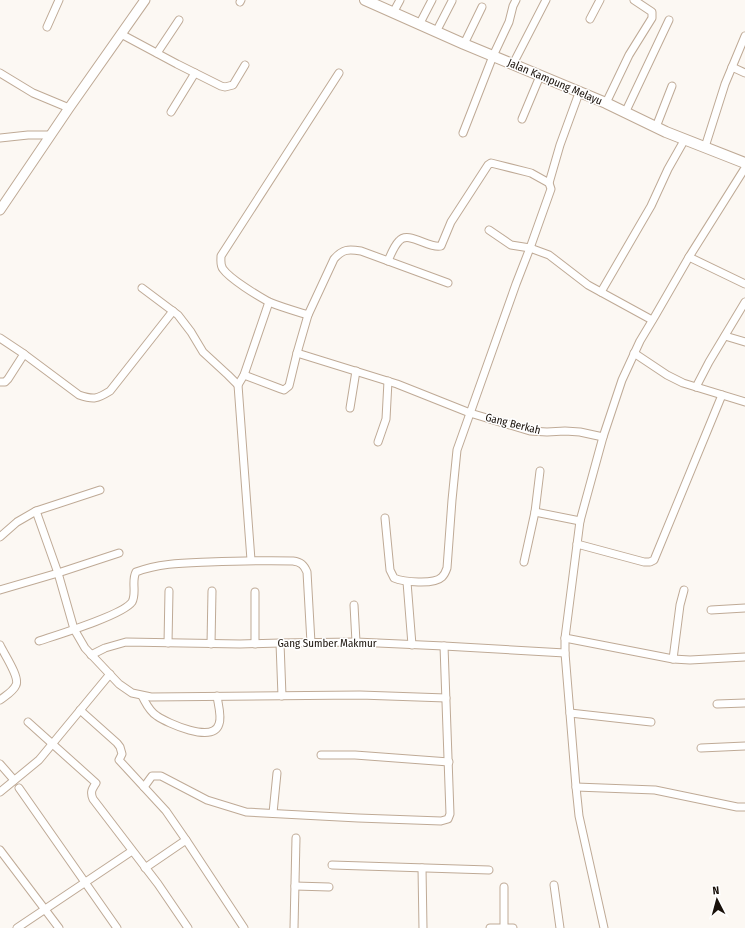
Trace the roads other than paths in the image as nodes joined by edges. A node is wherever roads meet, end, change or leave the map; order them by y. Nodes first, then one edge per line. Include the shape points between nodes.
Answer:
1 (59, 0) edge
2 (145, 0) edge
3 (365, 0) edge
4 (400, 0) edge
5 (432, 0) edge
6 (516, 0) edge
7 (546, 0) edge
8 (600, 0) edge
9 (634, 0) edge
10 (452, 1) dead end
11 (482, 8) dead end
12 (393, 13) junction
13 (590, 19) dead end
14 (179, 20) dead end
15 (670, 20) dead end
16 (419, 25) junction
17 (47, 27) dead end
18 (436, 32) junction
19 (121, 34) junction
20 (745, 36) edge
21 (464, 44) junction
22 (157, 53) junction
23 (493, 56) junction
24 (513, 64) junction
25 (246, 65) dead end
26 (732, 67) junction
27 (0, 73) edge
28 (195, 73) junction
29 (339, 73) dead end
30 (745, 73) edge
31 (540, 76) junction
32 (672, 86) dead end
33 (579, 92) junction
34 (606, 103) junction
35 (69, 108) junction
36 (171, 112) dead end
37 (625, 113) junction
38 (522, 119) dead end
39 (656, 127) junction
40 (463, 133) dead end
41 (51, 135) junction
42 (0, 138) edge
43 (685, 139) junction
44 (706, 147) junction
45 (745, 163) edge
46 (745, 168) edge
47 (549, 183) junction
48 (0, 210) edge
49 (489, 230) dead end
50 (530, 248) junction
51 (689, 257) junction
52 (388, 261) junction
53 (448, 283) dead end
54 (745, 284) edge
55 (142, 288) dead end
56 (601, 292) junction
57 (269, 302) junction
58 (745, 302) edge
59 (173, 311) junction
60 (308, 315) junction
61 (652, 320) junction
62 (725, 336) junction
63 (0, 338) edge
64 (745, 342) edge
65 (297, 353) junction
66 (634, 353) junction
67 (24, 354) junction
68 (356, 371) junction
69 (244, 375) junction
70 (388, 381) junction
71 (0, 382) edge
72 (238, 385) junction
73 (696, 387) junction
74 (722, 395) junction
75 (745, 402) edge
76 (350, 408) dead end
77 (470, 413) junction
78 (604, 437) junction
79 (378, 442) dead end
80 (540, 472) dead end
81 (100, 490) dead end
82 (36, 511) junction
83 (535, 512) junction
84 (385, 518) dead end
85 (580, 521) junction
86 (0, 537) edge
87 (577, 544) junction
88 (119, 553) dead end
89 (251, 560) junction
90 (524, 562) dead end
91 (58, 574) junction
92 (407, 582) junction
93 (0, 590) edge
94 (684, 590) dead end
95 (168, 591) dead end
96 (212, 591) dead end
97 (255, 592) dead end
98 (354, 605) dead end
99 (745, 608) edge
100 (711, 610) dead end
101 (74, 629) junction
102 (564, 638) junction
103 (39, 641) dead end
104 (280, 642) junction
105 (356, 642) junction
106 (168, 643) junction
107 (310, 643) junction
108 (211, 644) junction
109 (255, 644) junction
110 (0, 645) edge
111 (412, 645) junction
112 (444, 646) junction
113 (565, 652) junction
114 (91, 655) junction
115 (745, 657) edge
116 (673, 659) junction
117 (110, 674) junction
118 (142, 696) junction
119 (217, 696) junction
120 (282, 696) junction
121 (446, 698) junction
122 (0, 700) edge
123 (745, 703) edge
124 (717, 704) dead end
125 (80, 710) junction
126 (570, 713) junction
127 (28, 722) dead end
128 (651, 722) dead end
129 (52, 744) junction
130 (745, 746) edge
131 (701, 748) dead end
132 (321, 755) dead end
133 (449, 762) junction
134 (0, 764) edge
135 (277, 773) dead end
136 (14, 780) junction
137 (576, 787) junction
138 (19, 788) dead end
139 (144, 788) junction
140 (0, 792) edge
141 (745, 807) edge
142 (273, 813) junction
143 (296, 838) dead end
144 (186, 840) junction
145 (0, 850) edge
146 (132, 851) junction
147 (332, 865) dead end
148 (145, 868) junction
149 (422, 868) junction
150 (489, 870) dead end
151 (84, 882) junction
152 (554, 885) dead end
153 (295, 886) junction
154 (329, 887) dead end
155 (504, 887) dead end
156 (45, 910) junction
157 (17, 928) edge
158 (59, 928) edge
159 (118, 928) edge
160 (188, 928) edge
161 (244, 928) edge
162 (294, 928) edge
163 (423, 928) edge
164 (490, 928) edge
165 (504, 928) edge
166 (513, 928) edge
167 (560, 928) edge
168 (604, 928) edge

1 - 17 street
2 - 19 street
3 - 12 main road, Jalan Kampung Melayu
4 - 12 street
5 - 16 street
6 - 23 street
7 - 24 street
8 - 13 street
9 - 34 street via 652,12 652,18 629,55
10 - 18 street
11 - 21 street
12 - 16 main road, Jalan Kampung Melayu
14 - 22 street
15 - 37 street
16 - 18 main road, Jalan Kampung Melayu
18 - 21 main road, Jalan Kampung Melayu
19 - 22 street
19 - 35 street
20 - 26 street
21 - 23 main road, Jalan Kampung Melayu
22 - 28 street
23 - 24 main road, Jalan Kampung Melayu
23 - 40 street
24 - 31 main road, Jalan Kampung Melayu
25 - 28 street via 229,87 220,86
26 - 30 street
26 - 44 street
27 - 35 street via 33,93
28 - 36 street
29 - 57 street via 221,256 220,262 228,274
31 - 33 main road, Jalan Kampung Melayu
31 - 38 street
32 - 39 street
33 - 34 main road, Jalan Kampung Melayu
33 - 47 street
34 - 37 main road, Jalan Kampung Melayu
35 - 41 street
37 - 39 main road, Jalan Kampung Melayu
39 - 43 main road, Jalan Kampung Melayu
41 - 42 street
41 - 48 street
43 - 44 main road, Jalan Kampung Melayu
43 - 56 street
44 - 45 main road, Jalan Kampung Melayu
46 - 51 street
47 - 50 street via 551,189
47 - 52 street via 531,173 491,163 451,222 441,246 404,237 399,240
49 - 50 street via 511,246
50 - 56 street via 549,255
50 - 77 street
51 - 54 street
51 - 61 street
52 - 53 street
52 - 60 street via 361,251 350,249 340,252 334,259
55 - 59 street
56 - 61 street
57 - 60 street
57 - 69 street
58 - 62 street
59 - 67 street via 110,390 99,398 79,395
59 - 72 street via 188,327 203,352
60 - 65 street
61 - 66 street
62 - 64 street
62 - 73 street
63 - 67 street
65 - 68 street, Gang Berkah
65 - 69 street via 287,389
66 - 73 street via 667,375
66 - 78 street via 622,380
67 - 71 street via 8,379
68 - 70 street, Gang Berkah
68 - 76 street
69 - 72 street
70 - 77 street, Gang Berkah
70 - 79 street via 386,419
72 - 89 street
73 - 74 street
74 - 75 street
74 - 87 street via 654,560 644,562
77 - 78 street, Gang Berkah via 530,431 564,431
77 - 92 street via 456,460 447,568 437,580
78 - 85 street
80 - 83 street
81 - 82 street
82 - 86 street via 17,522
82 - 91 street
83 - 85 street
83 - 90 street
84 - 92 street via 390,570 394,578
85 - 87 street
87 - 102 street
88 - 91 street
89 - 101 street via 173,564 149,567 136,572 134,596 130,605 108,617
89 - 107 street via 293,561 304,565 307,572
91 - 93 street
91 - 101 street
92 - 111 street
94 - 116 street
95 - 106 street
96 - 108 street
97 - 109 street
98 - 105 street
99 - 100 street
101 - 103 street
101 - 114 street
102 - 113 street
102 - 116 street
104 - 107 street, Gang Sumber Makmur
104 - 109 street, Gang Sumber Makmur
104 - 120 street
105 - 107 street, Gang Sumber Makmur
105 - 111 street, Gang Sumber Makmur
106 - 108 street, Gang Sumber Makmur
106 - 114 street, Gang Sumber Makmur via 126,642
108 - 109 street, Gang Sumber Makmur
110 - 122 street via 17,677 14,689
111 - 112 street, Gang Sumber Makmur
112 - 113 street, Gang Sumber Makmur
112 - 121 street
113 - 126 street
114 - 117 street
115 - 116 street
117 - 118 street via 132,693
117 - 125 street
118 - 119 street
118 - 119 street via 149,709 171,724 204,732 211,732 220,724
119 - 120 street
120 - 121 street via 399,695
121 - 133 street
123 - 124 street
125 - 129 street
125 - 139 street via 117,743 122,754 119,760
126 - 128 street
126 - 137 street
127 - 129 street
129 - 136 street via 39,760
129 - 146 street via 96,782 92,788 93,799
130 - 131 street
132 - 133 street
133 - 142 street via 450,814 441,821
134 - 136 street
135 - 142 street
136 - 140 street
137 - 141 street via 655,790
137 - 168 street via 579,816
138 - 151 street
139 - 142 street via 152,776 161,776 223,806 246,812
139 - 144 street via 166,811
143 - 153 street
144 - 148 street
144 - 161 street
145 - 156 street
146 - 148 street
146 - 151 street
147 - 149 street
148 - 160 street
149 - 150 street
149 - 163 street
151 - 156 street
151 - 159 street
152 - 167 street
153 - 154 street
153 - 162 street
155 - 165 street
156 - 157 street
156 - 158 street
164 - 165 street
165 - 166 street

